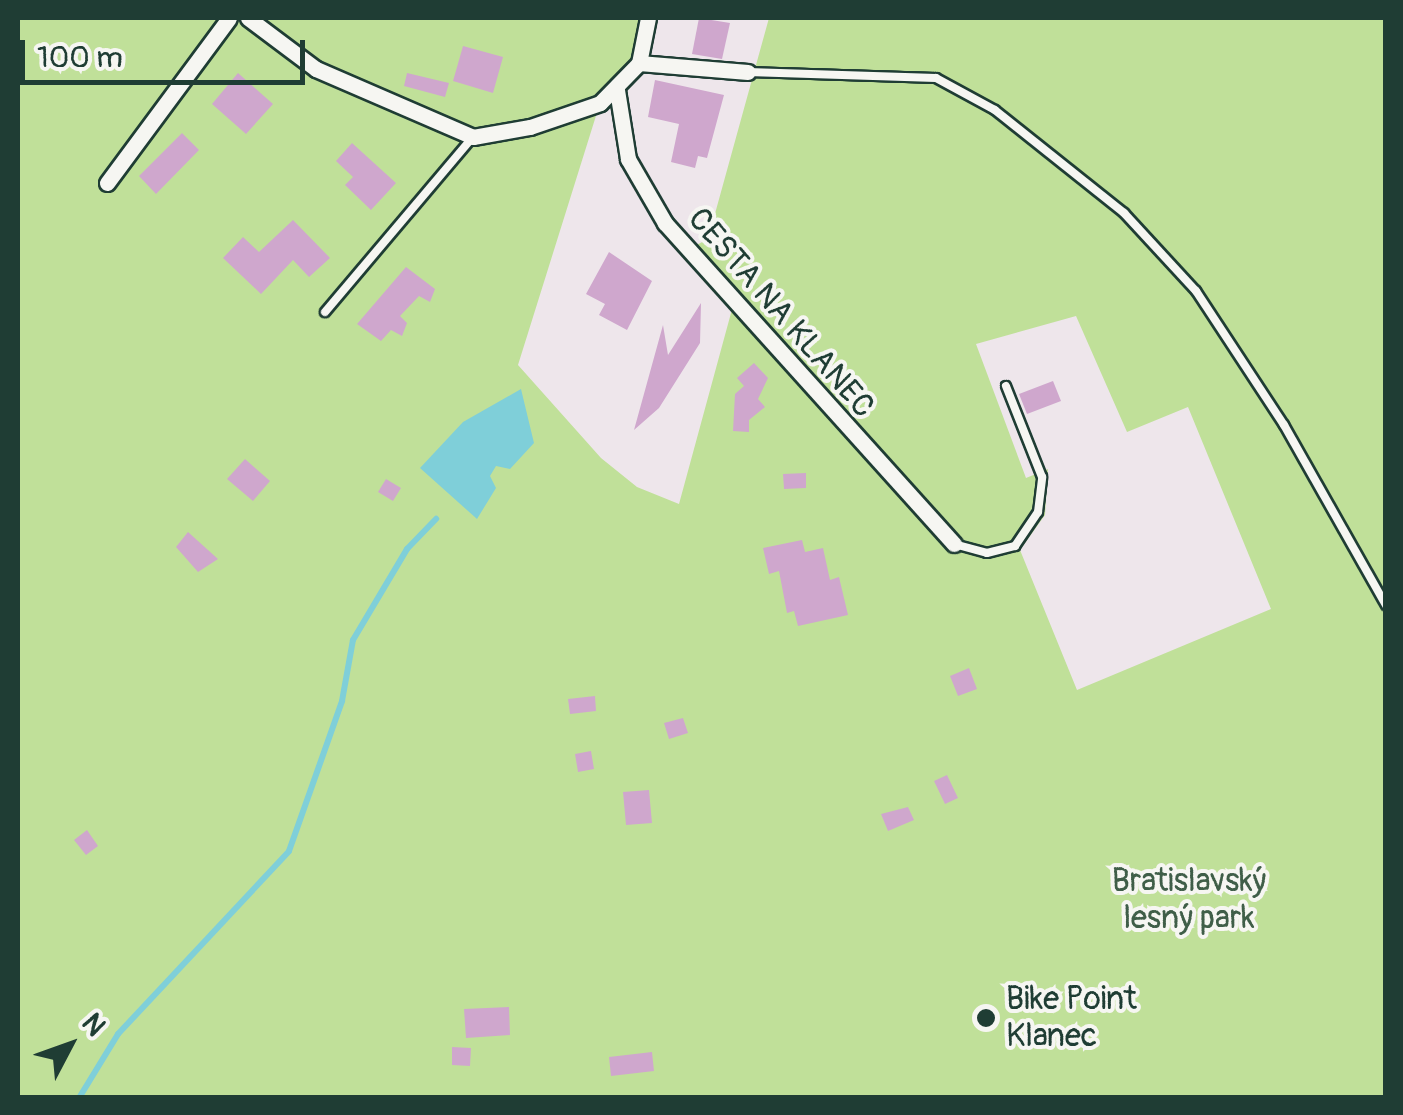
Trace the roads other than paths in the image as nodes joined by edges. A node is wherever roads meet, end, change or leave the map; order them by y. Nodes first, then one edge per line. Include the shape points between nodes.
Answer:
1 (229, 18) edge
2 (248, 18) edge
3 (648, 18) edge
4 (639, 63) junction
5 (748, 72) joint
6 (617, 90) junction
7 (473, 137) junction
8 (108, 183) dead end
9 (325, 312) dead end
10 (1006, 386) dead end
11 (954, 544) joint
12 (1386, 605) edge

1 - 8 street
2 - 7 street via 316,69
3 - 4 street
4 - 5 street
4 - 6 street
5 - 12 lane via 936,78 995,110 1124,213 1196,291 1284,424
6 - 7 street via 600,103 530,127
6 - 11 street, CESTA NA KLANEC via 628,158 665,223
7 - 9 lane
10 - 11 lane via 1042,478 1038,512 1015,546 987,553

